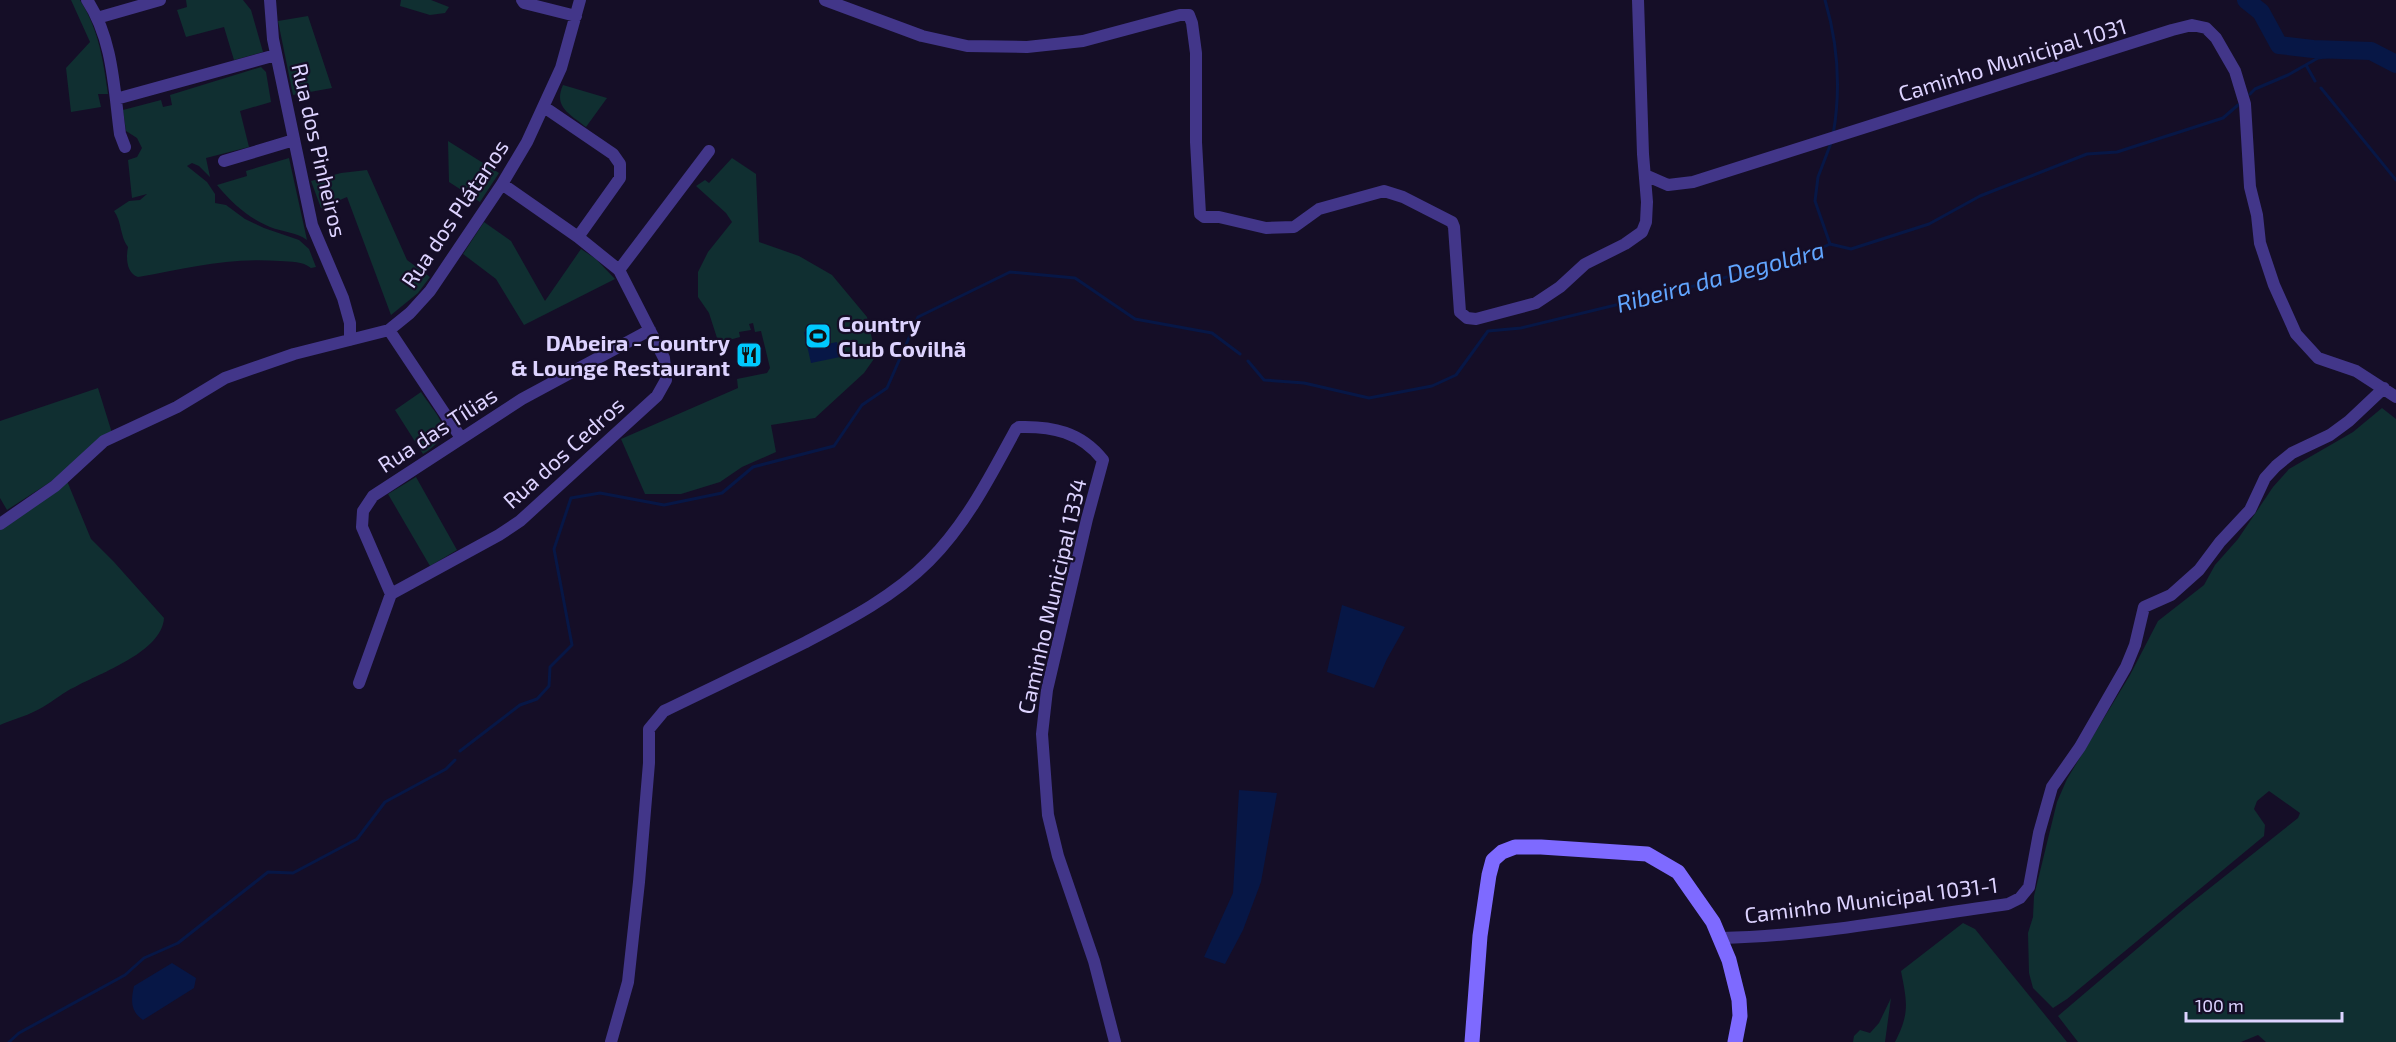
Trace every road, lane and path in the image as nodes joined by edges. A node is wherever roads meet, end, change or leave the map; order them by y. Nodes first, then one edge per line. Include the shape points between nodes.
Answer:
1 (87, 0) edge
2 (160, 0) edge
3 (270, 0) edge
4 (522, 0) edge
5 (580, 0) edge
6 (825, 0) edge
7 (1638, 0) edge
8 (576, 16) junction
9 (97, 18) junction
10 (276, 55) junction
11 (116, 99) junction
12 (544, 107) junction
13 (294, 140) junction
14 (125, 147) dead end
15 (709, 151) dead end
16 (224, 161) dead end
17 (1645, 176) junction
18 (502, 184) junction
19 (578, 237) junction
20 (619, 270) junction
21 (389, 330) junction
22 (650, 330) junction
23 (350, 340) junction
24 (2384, 388) junction
25 (2396, 397) edge
26 (460, 438) junction
27 (0, 524) edge
28 (391, 594) junction
29 (359, 683) dead end
30 (1721, 938) junction
31 (611, 1042) edge
32 (1115, 1042) edge
33 (1472, 1042) edge
34 (1735, 1042) edge

1 - 9 street
2 - 9 street
3 - 10 street, Rua dos Pinheiros
4 - 8 street
5 - 8 street, Rua dos Plátanos
6 - 17 street via 922,36 967,46 1027,47 1083,41 1189,15 1196,53 1200,214 1266,228 1294,227 1320,209 1380,191 1400,196 1452,222 1460,312 1467,318 1536,303 1585,264 1635,238 1647,222
7 - 17 street
8 - 12 street, Rua dos Plátanos via 561,68
9 - 11 street via 107,45
10 - 11 street
10 - 13 street, Rua dos Pinheiros
11 - 14 street
12 - 18 street, Rua dos Plátanos
12 - 19 street via 613,154 620,164 620,178
13 - 16 street
13 - 23 street, Rua dos Pinheiros via 312,225 343,298
15 - 20 street
17 - 24 street, Caminho Municipal 1031 via 1668,185 1693,182 2172,30 2202,25 2226,54 2242,90 2250,187 2260,243 2289,322 2318,358 2356,371
18 - 19 street, Rua dos Cedros
18 - 21 street, Rua dos Plátanos via 430,291
19 - 20 street, Rua dos Cedros
20 - 22 street, Rua dos Cedros
21 - 23 street, Rua dos Plátanos
21 - 26 street
22 - 26 street, Rua das Tílias via 567,372
22 - 28 street, Rua dos Cedros via 667,373 657,396 520,521
23 - 27 street, Rua dos Plátanos via 237,373 104,441 55,486
24 - 25 street, Caminho Municipal 1031
24 - 30 street, Caminho Municipal 1031-1 via 2330,435 2292,453 2276,466 2265,478 2250,510 2199,570 2171,595 2144,607 2136,645 2126,667 2052,787 2029,887 2020,898 2008,904 1913,919 1796,934
26 - 28 street, Rua das Tílias via 374,496 363,511 362,527
28 - 29 street
30 - 33 main road via 1678,872 1647,854 1541,847 1515,847 1502,852 1493,860 1485,899
30 - 34 main road via 1737,985 1740,1016
31 - 32 street, Caminho Municipal 1334 via 628,982 649,729 654,720 664,711 865,611 902,585 955,531 1019,427 1043,426 1082,440 1103,460 1047,690 1042,734 1048,815

